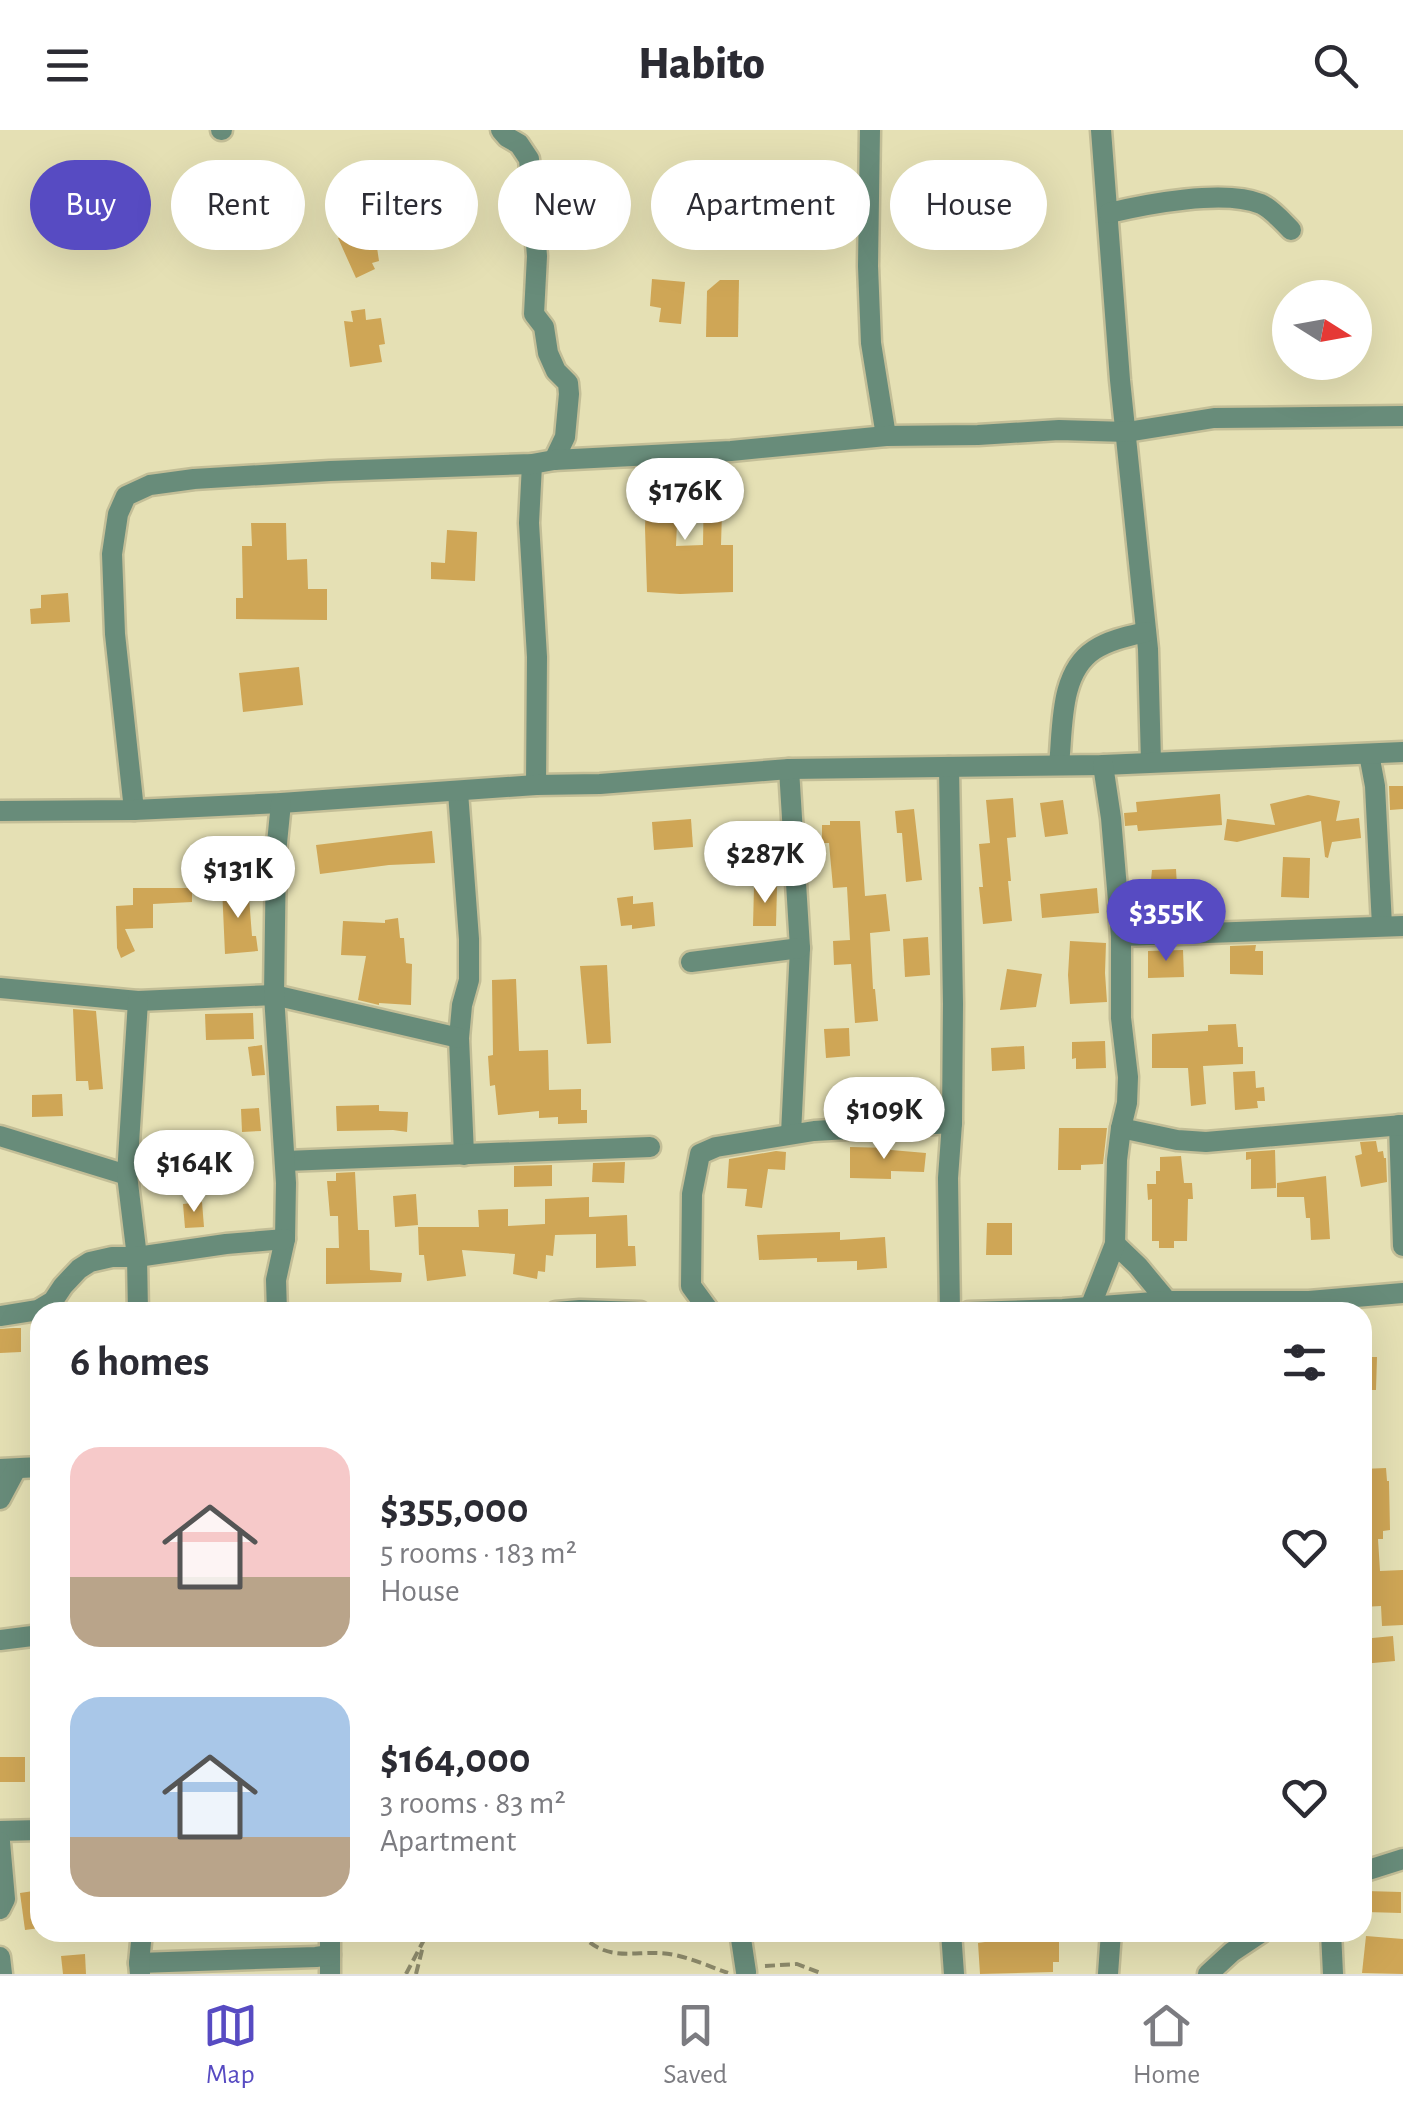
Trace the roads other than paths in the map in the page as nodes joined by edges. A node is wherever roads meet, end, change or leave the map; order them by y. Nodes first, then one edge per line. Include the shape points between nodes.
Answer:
1 (502, 130) edge
2 (870, 130) edge
3 (1101, 130) edge
4 (1109, 213) junction
5 (1291, 230) dead end
6 (1403, 416) edge
7 (1127, 432) junction
8 (886, 436) junction
9 (554, 460) junction
10 (532, 464) junction
11 (1146, 632) junction
12 (1403, 752) edge
13 (1369, 754) junction
14 (1151, 762) junction
15 (1059, 765) junction
16 (1103, 765) junction
17 (949, 767) junction
18 (789, 770) junction
19 (536, 784) junction
20 (458, 792) junction
21 (281, 803) junction
22 (134, 810) junction
23 (0, 811) edge
24 (1392, 926) edge
25 (1121, 936) junction
26 (800, 948) junction
27 (692, 962) dead end
28 (0, 988) edge
29 (274, 995) junction
30 (138, 1001) junction
31 (459, 1038) junction
32 (952, 1123) junction
33 (1401, 1125) edge
34 (1121, 1128) junction
35 (792, 1134) junction
36 (0, 1136) edge
37 (650, 1148) dead end
38 (464, 1155) junction
39 (285, 1161) junction
40 (127, 1175) junction
41 (285, 1239) junction
42 (1114, 1244) junction
43 (1403, 1246) edge
44 (137, 1258) junction
45 (1403, 1293) edge
46 (1167, 1301) junction
47 (52, 1302) edge
48 (138, 1302) edge
49 (276, 1302) edge
50 (703, 1302) edge
51 (950, 1302) edge
52 (1093, 1302) edge
53 (1152, 1302) edge
54 (1191, 1302) edge
55 (1343, 1302) edge
56 (30, 1311) edge
57 (0, 1316) edge
58 (8, 1469) edge
59 (0, 1499) edge
60 (30, 1637) edge
61 (0, 1640) edge
62 (30, 1830) edge
63 (0, 1831) edge
64 (0, 1842) edge
65 (1403, 1859) edge
66 (1372, 1869) edge
67 (0, 1909) edge
68 (141, 1942) edge
69 (740, 1942) edge
70 (951, 1942) edge
71 (1110, 1942) edge
72 (1247, 1942) edge
73 (1328, 1942) edge
74 (0, 1958) edge
75 (330, 1964) edge
76 (140, 1969) edge
77 (742, 1973) edge
78 (2, 1974) edge
79 (954, 1974) edge
80 (1108, 1974) edge
81 (1208, 1974) edge
82 (1333, 1974) edge

1 - 9 street via 529,159 534,314 570,394 566,437
2 - 8 street via 872,343
3 - 4 street
4 - 5 street via 1235,199 1260,204
4 - 7 street
6 - 7 street via 1214,418
7 - 8 street
7 - 11 street
8 - 9 street
9 - 10 street
10 - 19 street
10 - 22 street via 181,480 126,496 112,554
11 - 14 street
11 - 15 street via 1102,646 1077,665
12 - 13 street
13 - 14 street
13 - 24 street
14 - 16 street
15 - 16 street
15 - 17 street
16 - 25 street
17 - 18 street
17 - 32 street
18 - 19 street
18 - 26 street
19 - 20 street
20 - 21 street
20 - 31 street via 470,939
21 - 22 street
21 - 29 street
22 - 23 street
24 - 25 street
25 - 34 street via 1128,1077
26 - 27 street
26 - 35 street
28 - 30 street
29 - 30 street
29 - 31 street
29 - 39 street
30 - 40 street
31 - 38 street
32 - 35 street
32 - 51 street
33 - 34 street via 1206,1142
33 - 43 street
34 - 42 street
35 - 50 street via 700,1154 690,1268
36 - 40 street
37 - 38 street
38 - 39 street
39 - 41 street
40 - 44 street
41 - 44 street
41 - 49 street
42 - 46 street
42 - 52 street
44 - 47 street via 90,1262
44 - 48 street
45 - 55 street
46 - 53 street
46 - 54 street
56 - 57 street
58 - 59 street
60 - 61 street
62 - 63 street
64 - 67 street via 6,1899
65 - 66 street
68 - 76 street
69 - 77 street
70 - 79 street
71 - 80 street
72 - 81 street
73 - 82 street
74 - 78 street
75 - 76 street via 316,1958

